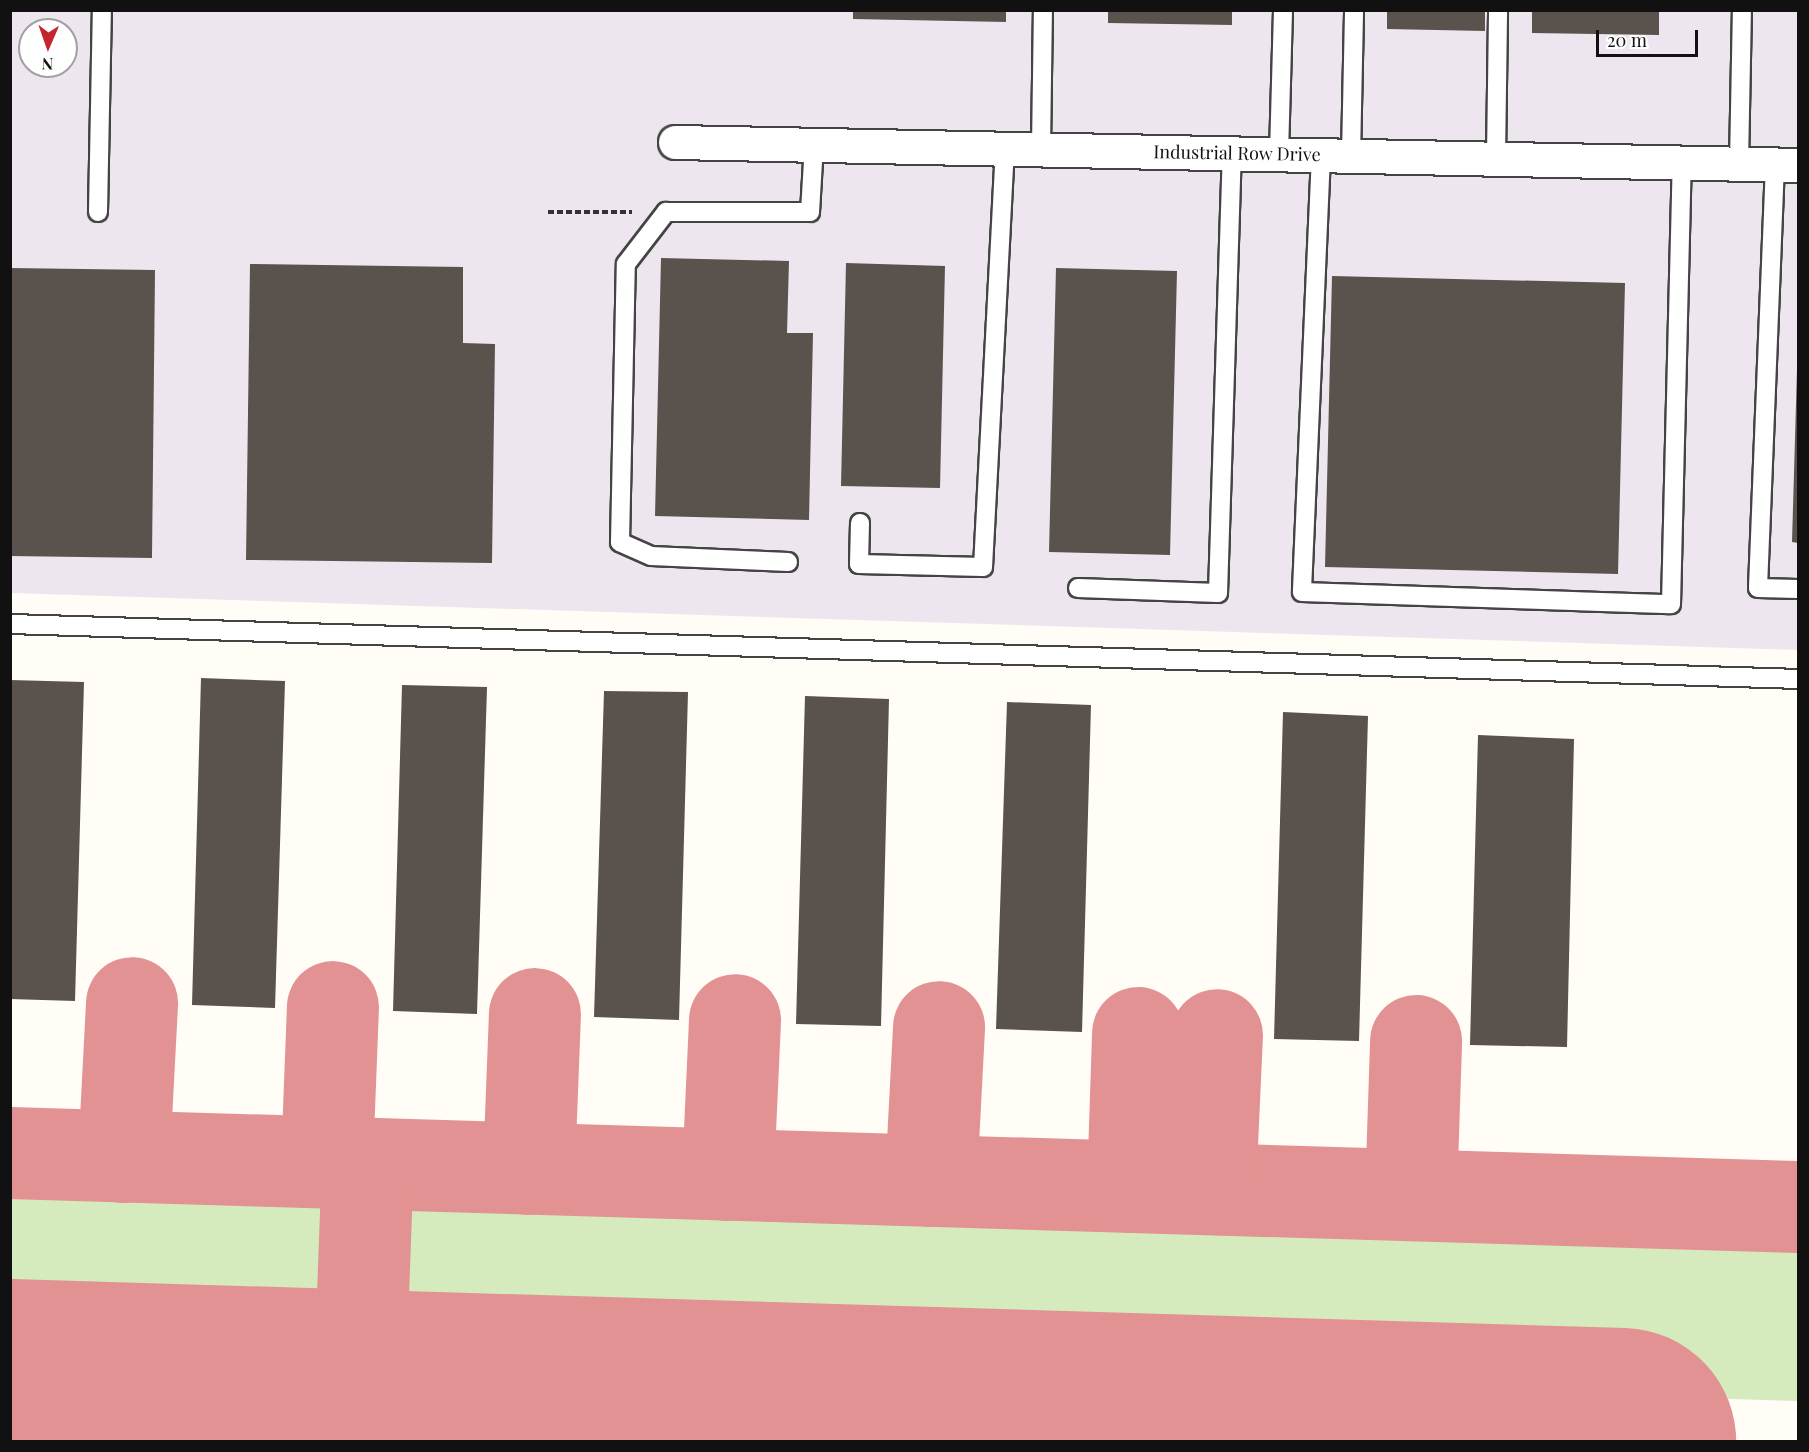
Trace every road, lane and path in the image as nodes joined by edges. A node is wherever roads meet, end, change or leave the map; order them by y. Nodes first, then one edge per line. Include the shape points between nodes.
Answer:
1 (102, 10) edge
2 (1043, 10) edge
3 (1283, 10) edge
4 (1354, 10) edge
5 (1498, 10) edge
6 (1742, 10) edge
7 (675, 142) dead end
8 (814, 145) junction
9 (1005, 148) junction
10 (1041, 149) junction
11 (1232, 153) junction
12 (1279, 154) junction
13 (1336, 155) junction
14 (1496, 158) junction
15 (1682, 163) junction
16 (1739, 164) junction
17 (1787, 164) edge
18 (98, 212) dead end
19 (548, 212) dead end
20 (666, 212) junction
21 (860, 523) dead end
22 (788, 562) dead end
23 (1078, 588) dead end
24 (1798, 589) edge
25 (10, 624) edge
26 (1798, 679) edge

1 - 18 lane
2 - 10 lane
3 - 12 lane
4 - 13 lane
5 - 14 lane
6 - 16 lane
7 - 8 street, Industrial Row Drive
8 - 9 street, Industrial Row Drive
8 - 20 lane via 810,212
9 - 10 street, Industrial Row Drive
9 - 21 lane via 983,567 859,564
10 - 11 street, Industrial Row Drive
11 - 12 street, Industrial Row Drive
11 - 23 lane via 1218,593
12 - 13 street, Industrial Row Drive
13 - 14 street, Industrial Row Drive
13 - 15 lane via 1302,592 1671,604
14 - 15 street, Industrial Row Drive
15 - 16 street, Industrial Row Drive
16 - 17 street, Industrial Row Drive
17 - 24 lane via 1758,588
19 - 20 path
20 - 22 lane via 626,264 620,542 651,556
25 - 26 lane

